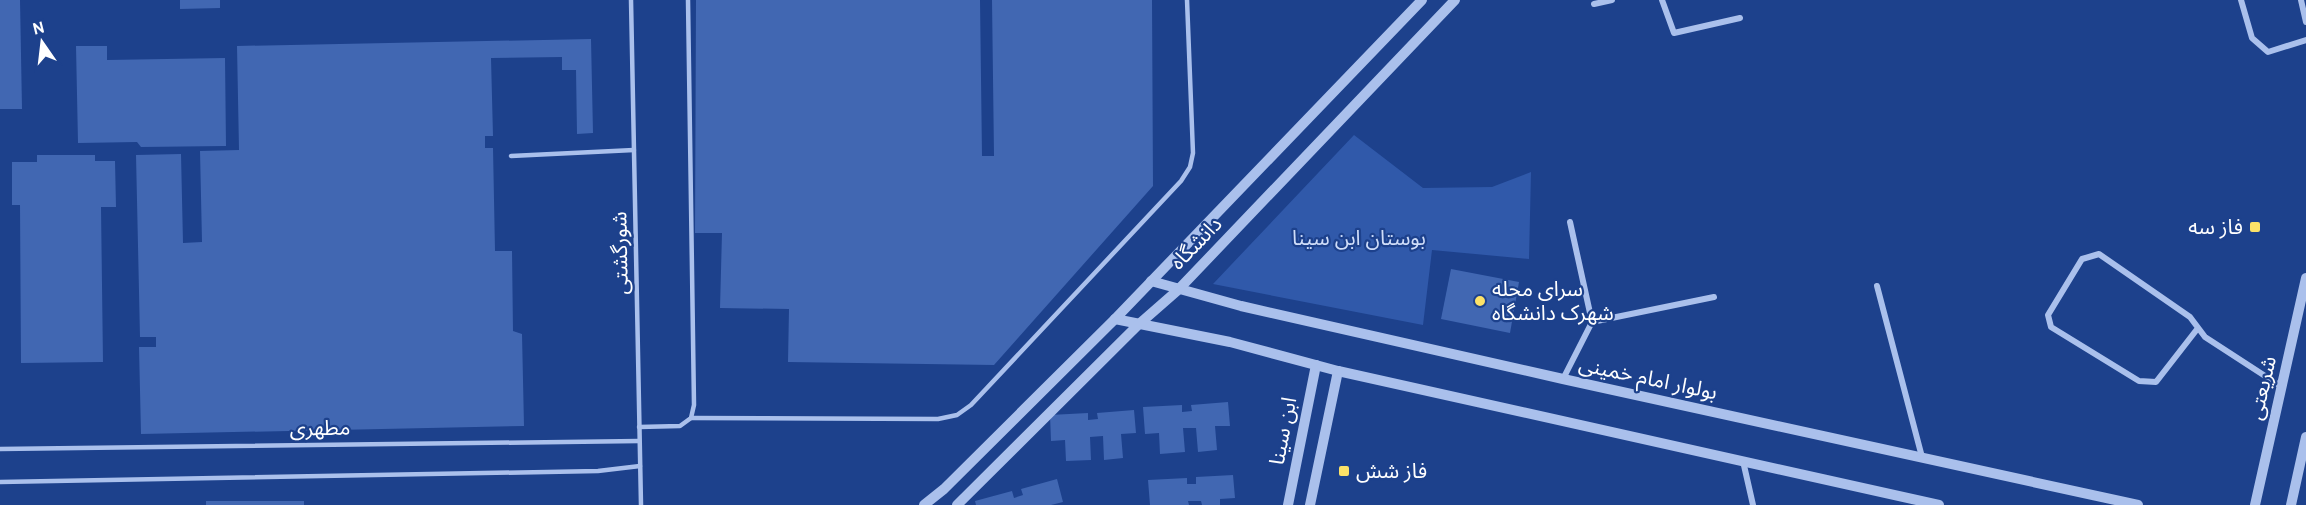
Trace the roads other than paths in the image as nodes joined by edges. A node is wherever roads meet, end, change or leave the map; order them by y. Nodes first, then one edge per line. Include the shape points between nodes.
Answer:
1 (632, 0) edge
2 (688, 0) edge
3 (1187, 0) edge
4 (1422, 0) edge
5 (1455, 0) edge
6 (1612, 0) edge
7 (1662, 0) edge
8 (2241, 0) edge
9 (2301, 0) edge
10 (1594, 4) dead end
11 (1740, 18) dead end
12 (2306, 22) edge
13 (2306, 40) edge
14 (634, 150) junction
15 (511, 156) dead end
16 (1570, 222) dead end
17 (2306, 278) edge
18 (1151, 281) junction
19 (1877, 286) dead end
20 (1178, 290) junction
21 (1714, 297) dead end
22 (1115, 319) junction
23 (1592, 322) junction
24 (1138, 325) junction
25 (2198, 328) junction
26 (1316, 365) junction
27 (1338, 371) junction
28 (1563, 379) junction
29 (2283, 388) junction
30 (691, 418) junction
31 (639, 427) junction
32 (2306, 437) edge
33 (639, 441) junction
34 (0, 449) edge
35 (1922, 458) junction
36 (1743, 461) junction
37 (640, 466) junction
38 (0, 482) edge
39 (1911, 502) edge
40 (641, 505) edge
41 (924, 505) edge
42 (957, 505) edge
43 (1288, 505) edge
44 (1310, 505) edge
45 (1753, 505) edge
46 (1938, 505) edge
47 (2138, 505) edge
48 (2255, 505) edge
49 (2291, 505) edge

1 - 14 lane, شورگشتی
2 - 30 lane via 694,405
3 - 30 lane via 1193,153 1190,167 971,405 957,415 938,419
4 - 18 street, دانشگاه
5 - 20 street, دانشگاه
6 - 10 street
7 - 11 street via 1674,33
8 - 13 street via 2252,38 2268,52
9 - 12 street
14 - 15 lane
14 - 31 lane, شورگشتی
16 - 23 street
17 - 29 street, شریعتی
18 - 20 street, بولوار امام خمینی
18 - 22 street, دانشگاه
19 - 35 street
20 - 24 street, دانشگاه
20 - 28 street, بولوار امام خمینی
21 - 23 street
22 - 24 street
22 - 41 street, دانشگاه
23 - 28 street
24 - 26 street via 1230,342
24 - 42 street, دانشگاه
25 - 25 street via 2190,317 2099,254 2082,259 2048,315 2051,327 2139,381 2156,382
25 - 29 street via 2205,337
26 - 27 street
26 - 43 street, ابن سینا
27 - 36 street
27 - 44 street, ابن سینا
28 - 35 street, بولوار امام خمینی
29 - 48 street, شریعتی
30 - 31 lane via 680,426
31 - 33 lane, شورگشتی
32 - 49 street
33 - 34 lane, مطهری
33 - 37 lane, شورگشتی
35 - 47 street, بولوار امام خمینی
36 - 39 street
36 - 45 street
37 - 38 lane via 598,471
37 - 40 lane, شورگشتی
39 - 46 street

